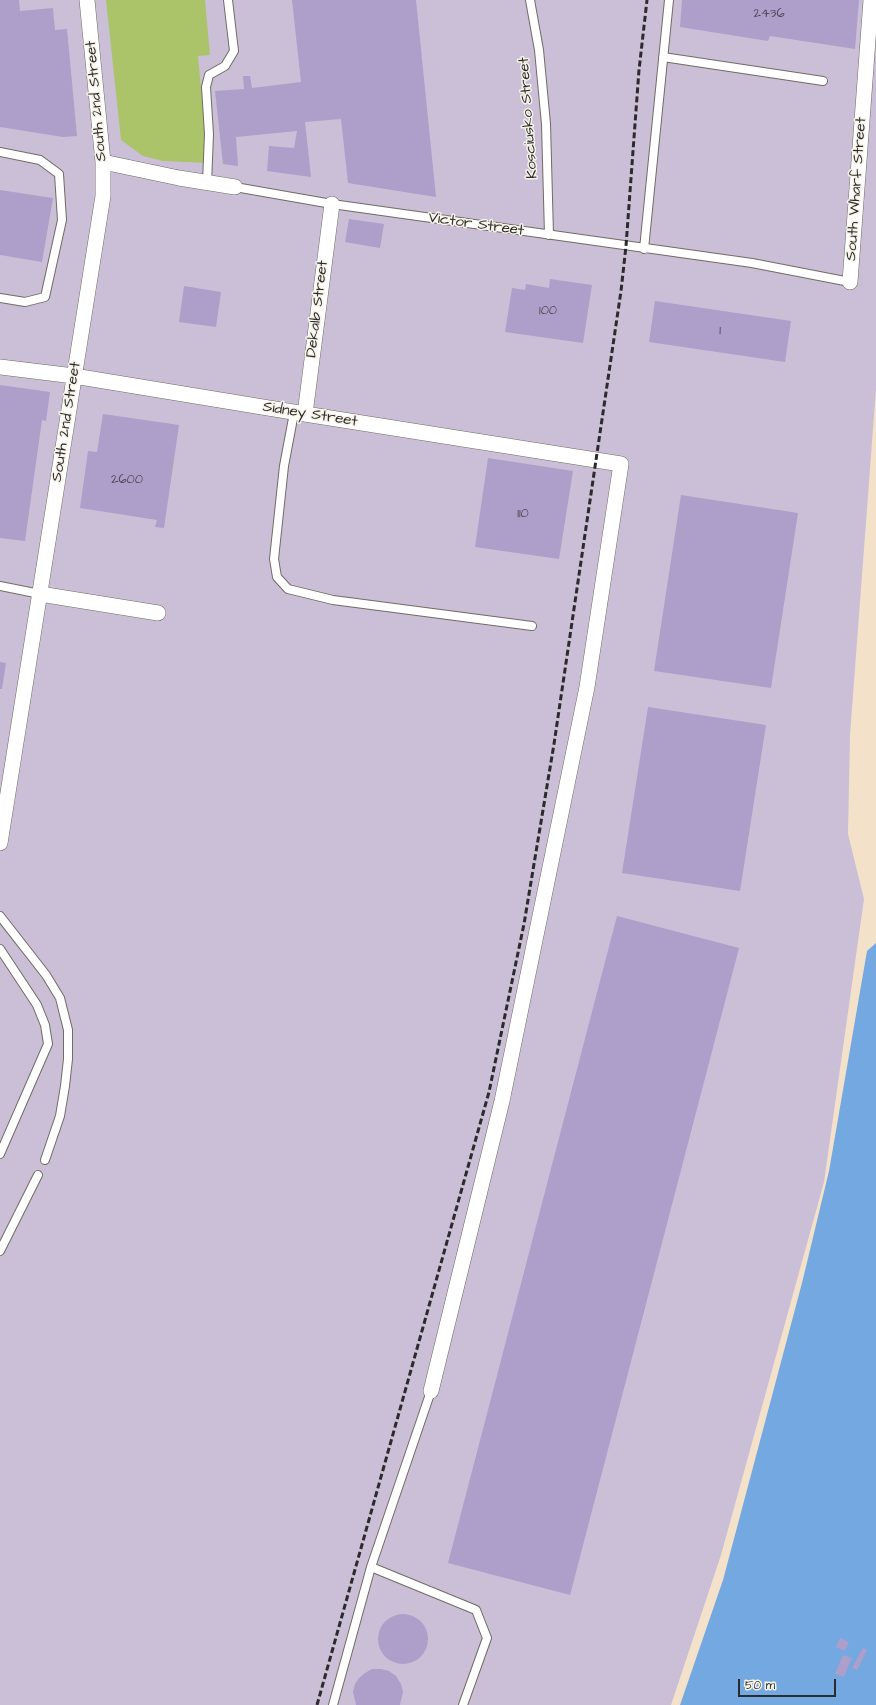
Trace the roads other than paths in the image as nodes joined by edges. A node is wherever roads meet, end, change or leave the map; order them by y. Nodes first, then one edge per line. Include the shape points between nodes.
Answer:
1 (87, 0) edge
2 (228, 0) edge
3 (530, 0) edge
4 (669, 0) edge
5 (871, 0) edge
6 (663, 57) junction
7 (823, 80) dead end
8 (0, 152) edge
9 (103, 162) junction
10 (207, 183) junction
11 (235, 187) joint
12 (332, 204) junction
13 (549, 235) junction
14 (644, 249) junction
15 (850, 282) joint
16 (0, 298) edge
17 (0, 367) edge
18 (74, 376) junction
19 (299, 414) junction
20 (0, 586) edge
21 (40, 594) junction
22 (158, 613) dead end
23 (532, 626) dead end
24 (2, 822) edge
25 (0, 843) edge
26 (0, 916) edge
27 (0, 949) edge
28 (0, 1154) edge
29 (45, 1160) dead end
30 (38, 1175) dead end
31 (0, 1251) edge
32 (431, 1391) joint
33 (371, 1567) junction
34 (333, 1705) edge
35 (463, 1705) edge

1 - 9 street, South 2nd Street
2 - 10 lane via 234,51 225,66 209,75 206,87 209,134
3 - 13 lane, Kosciusko Street via 539,50 546,124
4 - 6 lane
5 - 15 street, South Wharf Street
6 - 7 lane
6 - 14 lane
8 - 16 lane via 40,160 59,174 62,220 45,297 26,302
9 - 10 street, Victor Street
9 - 18 street, South 2nd Street via 103,196
10 - 11 street, Victor Street
11 - 12 lane, Victor Street
12 - 13 lane, Victor Street
12 - 19 street, Dekalb Street
13 - 14 lane, Victor Street
14 - 15 lane, Victor Street via 752,263
17 - 18 street, Sidney Street
18 - 19 street, Sidney Street
18 - 21 street, South 2nd Street
19 - 23 lane, Dekalb Street via 283,479 274,559 277,577 288,589 333,600
19 - 32 street, Sidney Street via 621,464 587,687 502,1101
20 - 21 lane
21 - 22 street
21 - 24 street, South 2nd Street
24 - 25 street, South 2nd Street
26 - 29 lane via 46,975 60,998 68,1030 64,1094 60,1116
27 - 28 lane via 37,1005 45,1025 48,1044
30 - 31 lane
32 - 33 lane
33 - 34 lane
33 - 35 lane via 476,1610 487,1638

